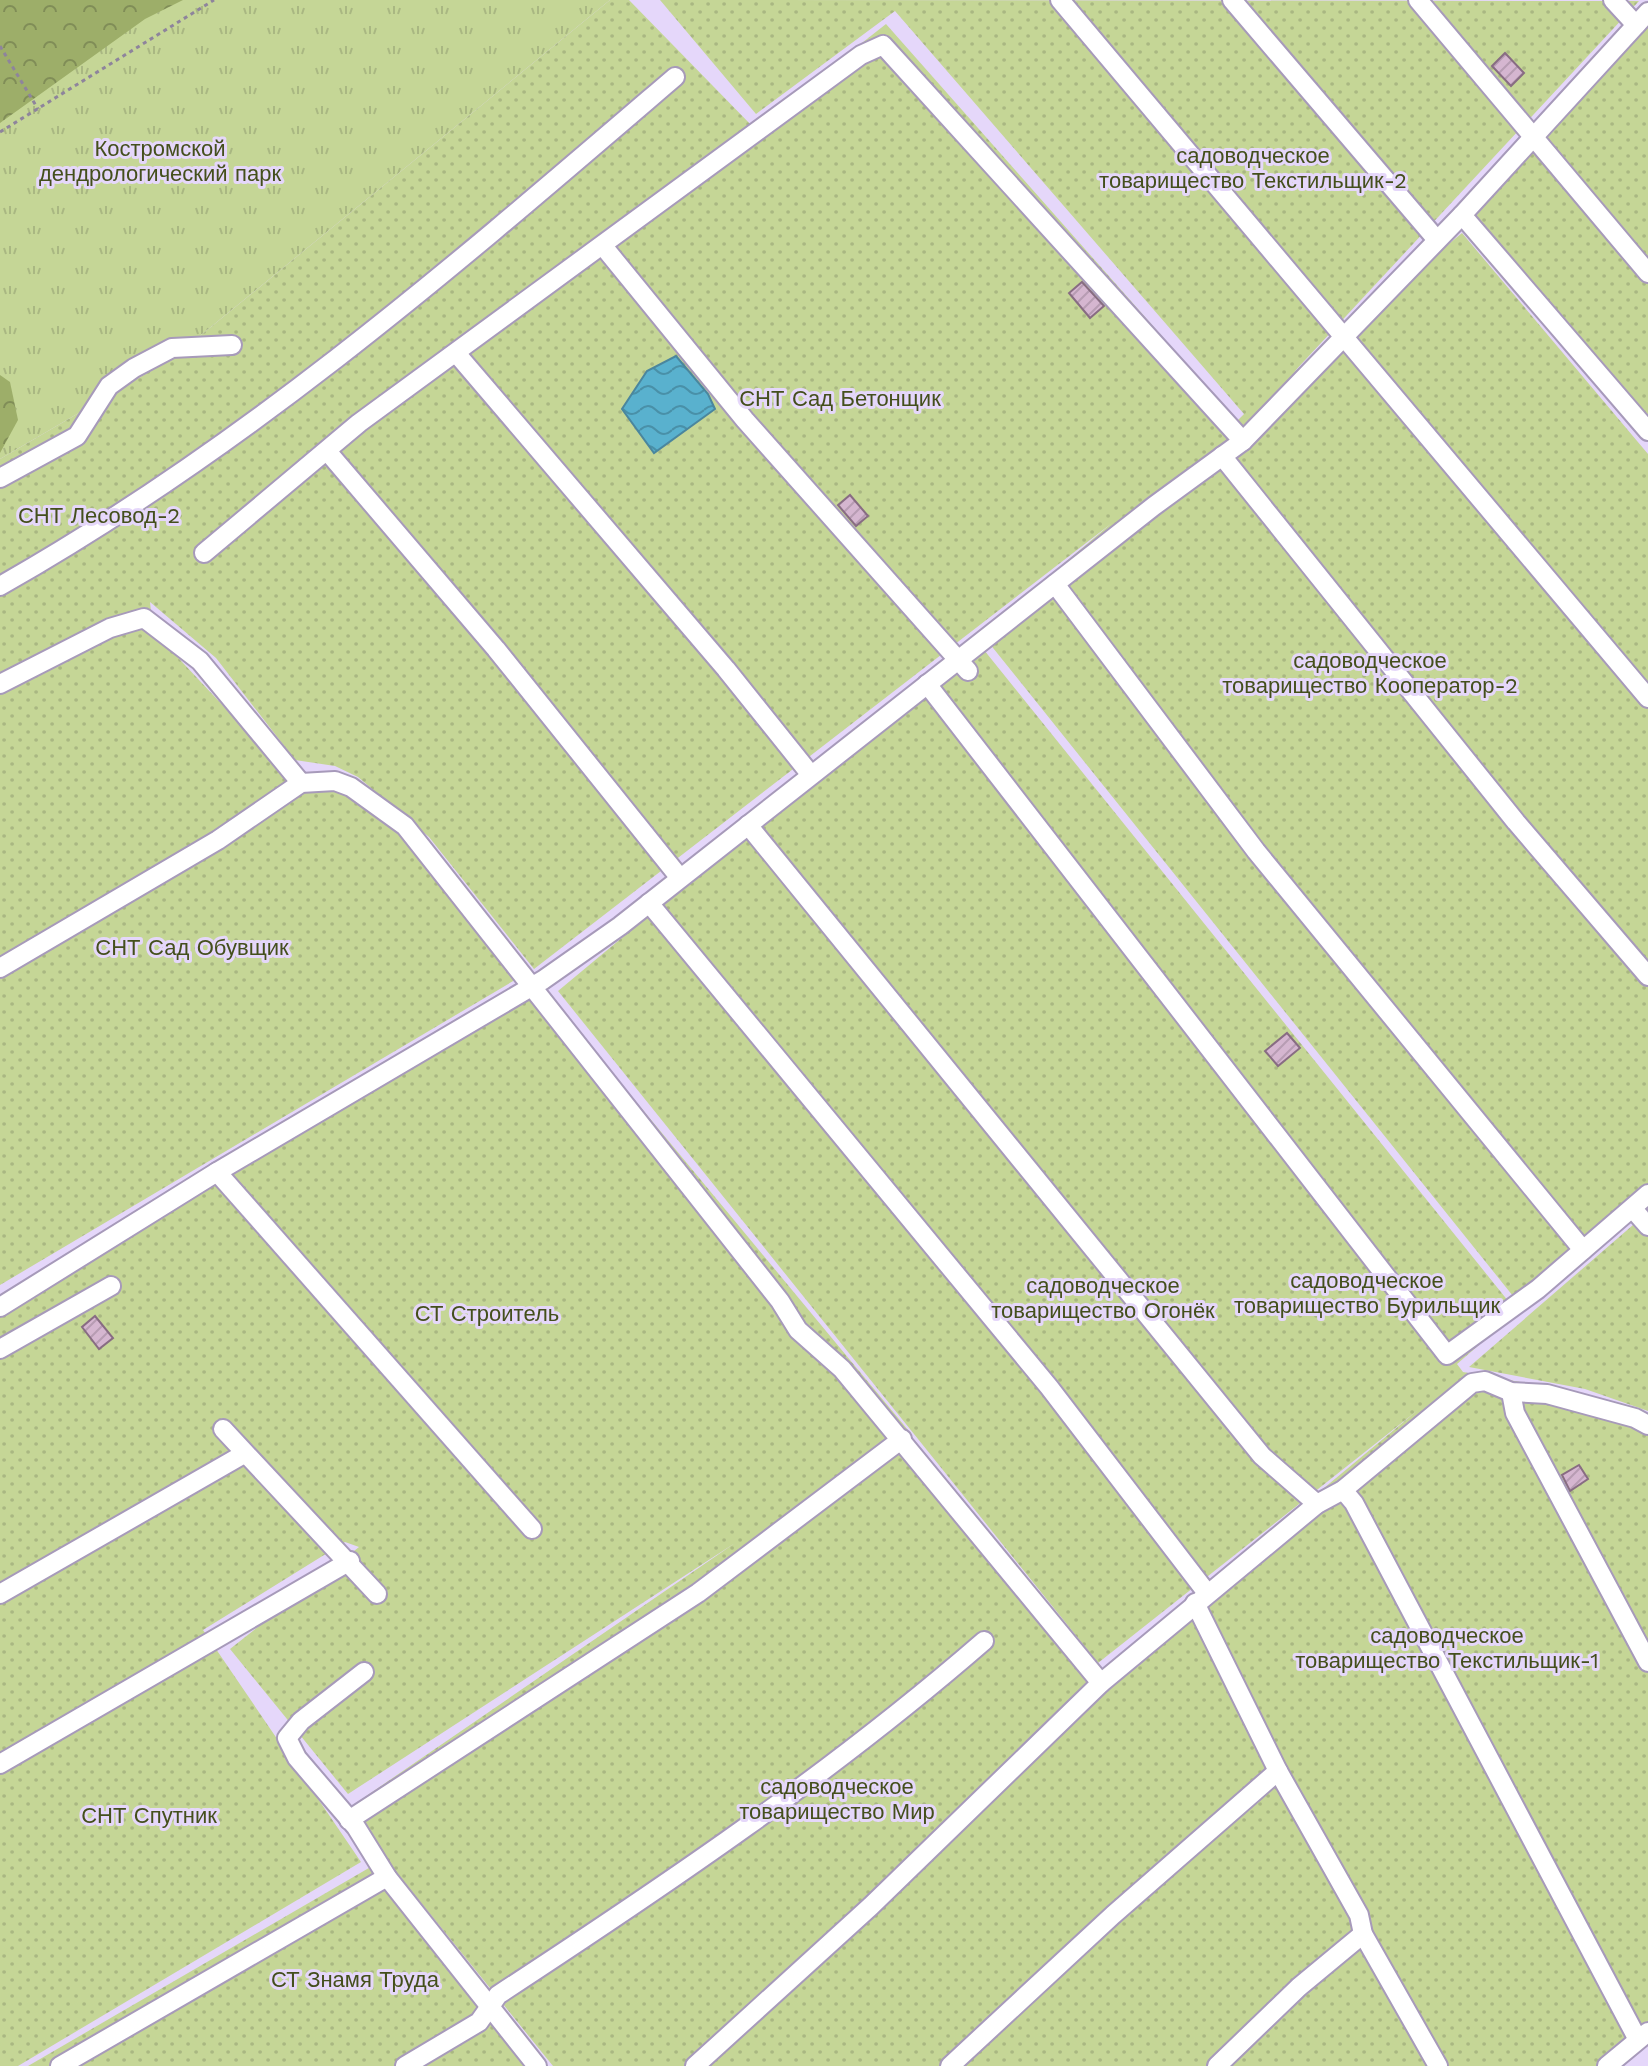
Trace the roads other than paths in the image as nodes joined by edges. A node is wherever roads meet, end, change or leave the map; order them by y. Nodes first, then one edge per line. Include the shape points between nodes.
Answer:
1 (1060, 0) edge
2 (1232, 0) edge
3 (1418, 0) edge
4 (1613, 0) edge
5 (1642, 18) edge
6 (675, 77) dead end
7 (1533, 136) junction
8 (1462, 215) junction
9 (1437, 240) junction
10 (603, 246) junction
11 (1648, 273) edge
12 (1344, 336) junction
13 (232, 345) dead end
14 (456, 353) junction
15 (1648, 431) edge
16 (1243, 441) junction
17 (327, 451) junction
18 (32, 453) dead end
19 (1222, 456) junction
20 (0, 475) edge
21 (204, 553) dead end
22 (1055, 584) junction
23 (0, 586) edge
24 (963, 666) junction
25 (0, 684) edge
26 (927, 684) junction
27 (1648, 698) edge
28 (811, 775) junction
29 (301, 783) junction
30 (748, 825) junction
31 (680, 878) junction
32 (649, 903) junction
33 (0, 968) edge
34 (1648, 976) edge
35 (533, 986) junction
36 (217, 1172) junction
37 (1648, 1194) edge
38 (1633, 1209) junction
39 (1648, 1226) edge
40 (1583, 1250) junction
41 (111, 1286) dead end
42 (0, 1307) edge
43 (0, 1349) edge
44 (1511, 1392) junction
45 (1648, 1425) edge
46 (223, 1429) dead end
47 (902, 1439) junction
48 (244, 1454) junction
49 (1343, 1490) junction
50 (1317, 1504) junction
51 (532, 1529) dead end
52 (350, 1561) junction
53 (0, 1594) edge
54 (377, 1594) dead end
55 (1201, 1598) junction
56 (984, 1641) dead end
57 (1648, 1662) edge
58 (364, 1672) dead end
59 (1101, 1683) junction
60 (0, 1764) edge
61 (1278, 1771) junction
62 (349, 1820) junction
63 (387, 1877) junction
64 (1363, 1934) junction
65 (490, 2007) junction
66 (1642, 2035) edge
67 (60, 2066) edge
68 (405, 2066) edge
69 (537, 2066) edge
70 (695, 2066) edge
71 (950, 2066) edge
72 (1217, 2066) edge
73 (1438, 2066) edge
74 (1607, 2066) edge

1 - 12 street
2 - 9 street
3 - 7 street
4 - 5 street
5 - 7 street
6 - 23 street via 437,281 252,425 145,500
7 - 8 street
7 - 11 street
8 - 9 street
8 - 15 street
9 - 12 street
10 - 14 street
10 - 16 street via 861,55 883,45
10 - 24 street via 745,420
12 - 16 street
12 - 27 street
13 - 20 street via 172,348 134,368 109,386 77,436
14 - 17 street
14 - 28 street
16 - 19 street
17 - 21 street
17 - 31 street via 496,649
18 - 20 street
19 - 22 street
19 - 34 street via 1516,822
22 - 24 street
22 - 40 street via 1256,851
24 - 26 street
25 - 29 street via 110,628 144,618 200,661
26 - 28 street
26 - 40 street via 1447,1355
28 - 30 street
29 - 33 street via 218,840
29 - 35 street via 335,781 351,787 405,826
30 - 31 street
30 - 50 street via 1262,1456
31 - 32 street
32 - 35 street
32 - 55 street via 1049,1387
35 - 36 street
35 - 47 street via 798,1330 842,1369
36 - 42 street
36 - 51 street
37 - 38 street
38 - 39 street
38 - 40 street
41 - 43 street
44 - 45 street via 1547,1394
44 - 49 street via 1485,1381 1472,1383
44 - 57 street via 1515,1413
46 - 48 street
47 - 59 street
47 - 62 street via 698,1593
48 - 52 street
48 - 53 street
49 - 50 street
49 - 66 street
50 - 55 street
52 - 54 street
52 - 60 street
55 - 59 street
55 - 61 street
56 - 65 street via 912,1703 694,1867 498,1995
58 - 62 street via 287,1738 297,1758
59 - 70 street via 871,1906
61 - 64 street via 1359,1915
61 - 71 street
62 - 63 street
63 - 65 street
63 - 67 street
64 - 72 street
64 - 73 street
65 - 68 street via 479,2022
65 - 69 street
66 - 74 street

